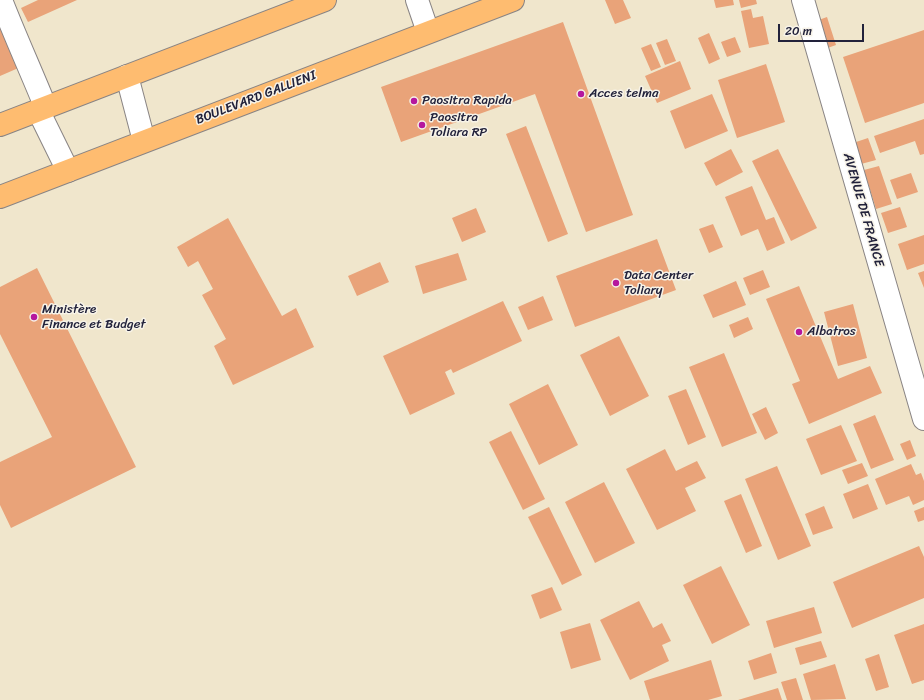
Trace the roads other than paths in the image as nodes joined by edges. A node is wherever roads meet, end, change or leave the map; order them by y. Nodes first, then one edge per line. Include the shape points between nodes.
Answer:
1 (1, 0) edge
2 (325, 0) edge
3 (417, 0) edge
4 (513, 0) edge
5 (803, 0) edge
6 (428, 32) junction
7 (127, 76) junction
8 (42, 109) junction
9 (0, 125) edge
10 (144, 141) junction
11 (68, 171) junction
12 (0, 197) edge
13 (924, 419) edge

1 - 8 street via 29,67
2 - 7 main road
3 - 6 street
4 - 6 main road, BOULEVARD GALLIENI
5 - 13 street, AVENUE DE FRANCE
6 - 10 main road, BOULEVARD GALLIENI
7 - 8 main road
7 - 10 street
8 - 9 main road
8 - 11 street
10 - 11 main road, BOULEVARD GALLIENI
11 - 12 main road, BOULEVARD GALLIENI

